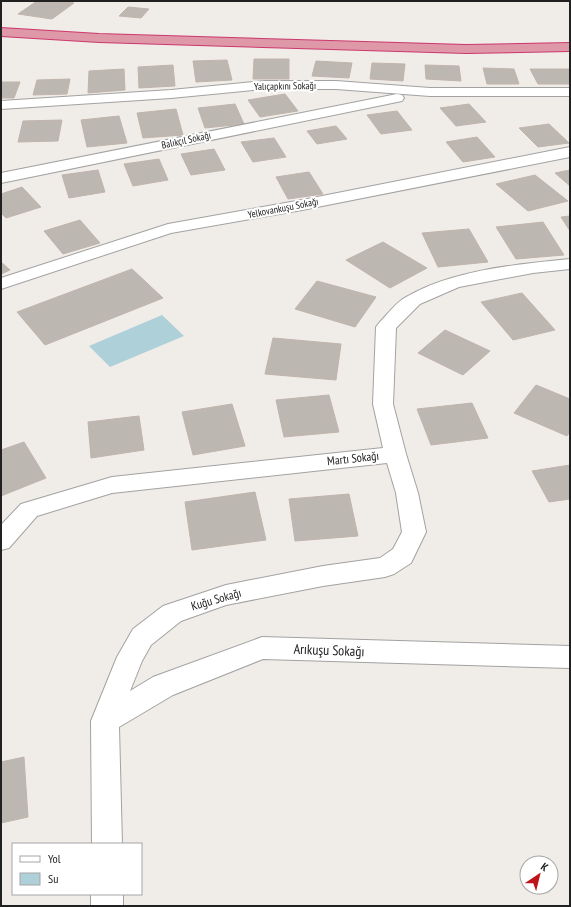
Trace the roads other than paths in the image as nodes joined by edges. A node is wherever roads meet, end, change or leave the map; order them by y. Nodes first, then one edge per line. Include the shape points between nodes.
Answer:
1 (1, 22) edge
2 (1, 32) edge
3 (448, 36) dead end
4 (570, 47) edge
5 (365, 87) junction
6 (430, 92) junction
7 (570, 92) edge
8 (371, 102) junction
9 (1, 105) edge
10 (570, 152) edge
11 (1, 178) edge
12 (570, 264) edge
13 (1, 284) edge
14 (396, 454) junction
15 (5, 528) edge
16 (570, 656) edge
17 (105, 721) junction
18 (107, 843) edge
19 (107, 895) edge
20 (108, 906) edge

1 - 3 highway via 110,28
2 - 4 highway via 99,38 458,49
5 - 6 street, Yalıçapkını Sokağı
5 - 8 street
5 - 9 street, Yalıçapkını Sokağı via 265,85
6 - 7 street, Yalıçapkını Sokağı
6 - 8 street, Balıkçıl Sokağı
8 - 11 street, Balıkçıl Sokağı
10 - 13 street, Yelkovankuşu Sokağı via 168,229
12 - 14 street, Martı Sokağı via 454,282 413,300 386,327 383,404
14 - 15 street, Martı Sokağı via 112,485 29,510
14 - 17 street, Kuğu Sokağı via 414,532 402,556 385,567 226,595 172,613 142,637 130,657
16 - 17 street, Arıkuşu Sokağı via 262,648 163,686
17 - 18 street, Kuğu Sokağı
19 - 20 street

